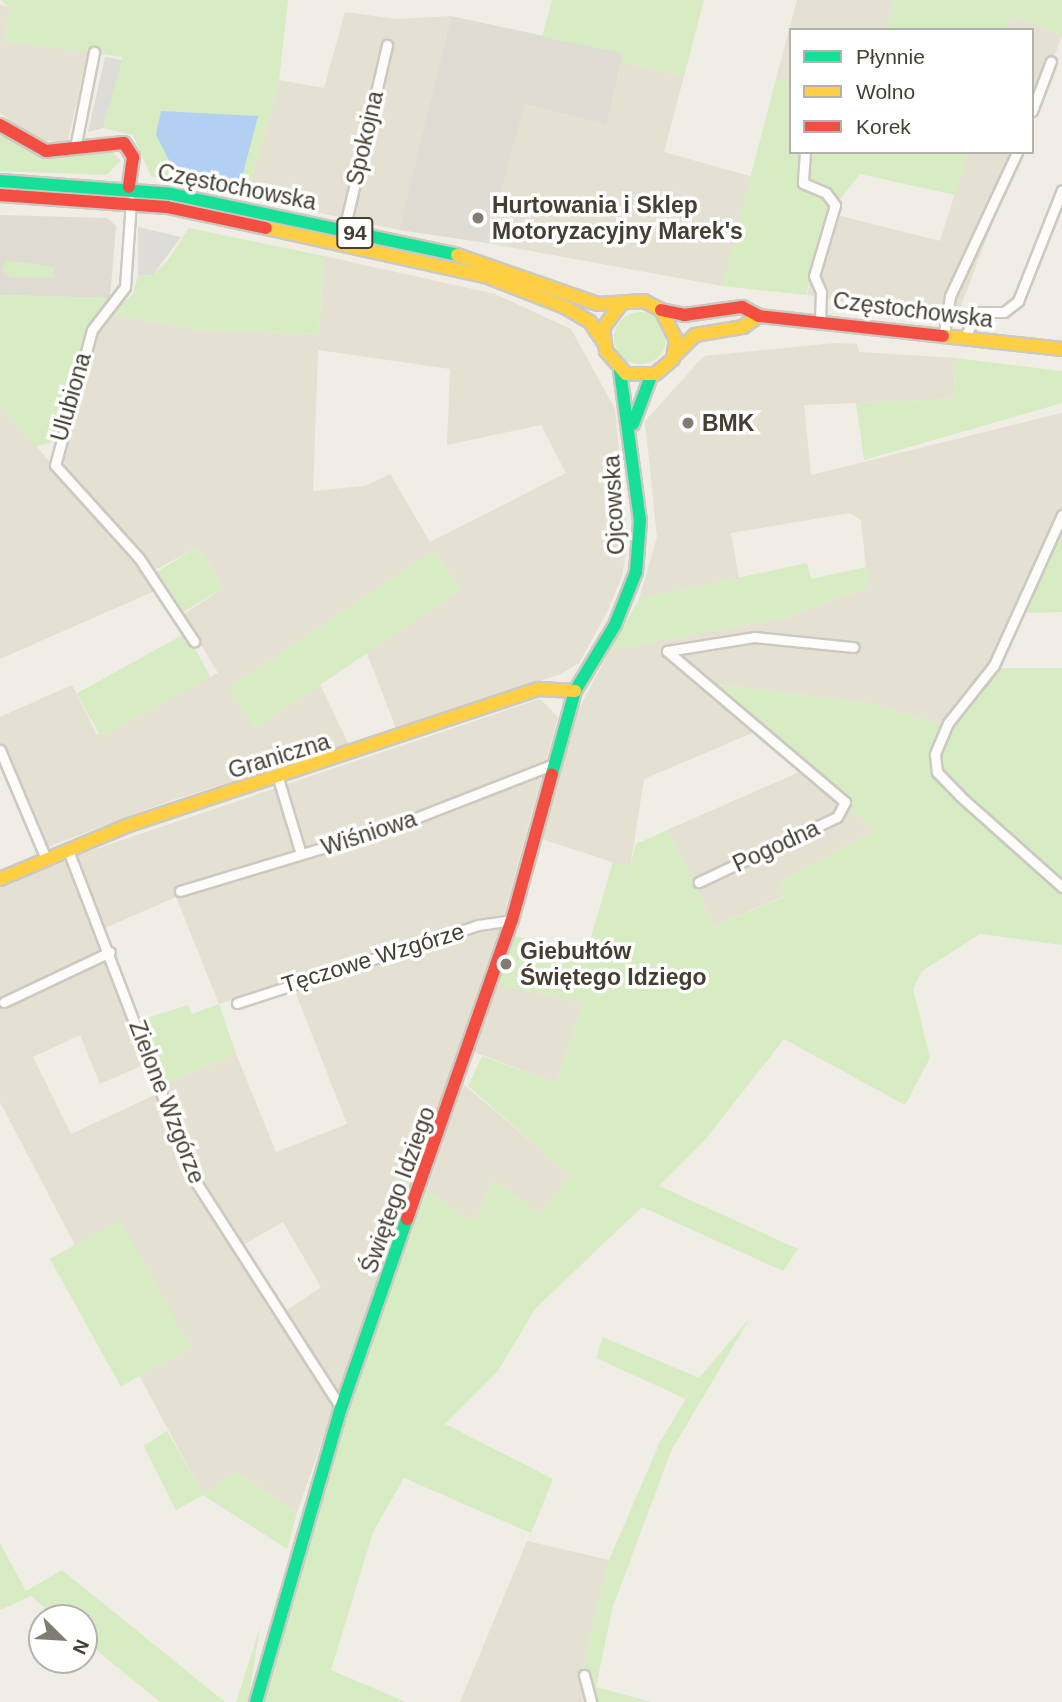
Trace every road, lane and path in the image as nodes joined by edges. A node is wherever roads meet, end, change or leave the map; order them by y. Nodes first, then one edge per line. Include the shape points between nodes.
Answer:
1 (387, 45) dead end
2 (94, 52) dead end
3 (1051, 61) dead end
4 (1034, 106) edge
5 (0, 125) edge
6 (75, 148) junction
7 (805, 154) edge
8 (1016, 154) edge
9 (0, 181) edge
10 (129, 187) junction
11 (1062, 190) edge
12 (0, 195) edge
13 (131, 201) junction
14 (344, 230) junction
15 (622, 303) junction
16 (661, 310) junction
17 (759, 316) junction
18 (820, 320) junction
19 (944, 334) junction
20 (965, 337) junction
21 (603, 341) junction
22 (1062, 349) edge
23 (673, 359) junction
24 (621, 371) junction
25 (651, 376) junction
26 (632, 428) junction
27 (1062, 515) edge
28 (194, 640) dead end
29 (853, 647) dead end
30 (575, 691) junction
31 (0, 750) edge
32 (554, 764) junction
33 (278, 778) junction
34 (68, 850) junction
35 (301, 854) junction
36 (46, 859) junction
37 (0, 879) edge
38 (699, 882) dead end
39 (1062, 887) edge
40 (180, 891) dead end
41 (512, 920) junction
42 (110, 952) junction
43 (4, 1002) dead end
44 (237, 1003) dead end
45 (341, 1408) junction
46 (584, 1675) dead end
47 (257, 1702) edge
48 (591, 1702) edge

1 - 14 street, Spokojna
2 - 6 street
3 - 4 street
5 - 6 street via 38,149
6 - 10 street via 105,140 124,143 133,157
7 - 18 street via 803,183 826,193 835,205 814,276 821,292
8 - 19 street via 950,296
9 - 10 street, Częstochowska / 94
10 - 14 street, Częstochowska / 94
11 - 20 street via 1018,302 1004,312 977,312
12 - 13 street, Częstochowska / 94
13 - 21 street, Częstochowska / 94 via 503,281 581,316
13 - 28 street, Ulubiona via 125,287 92,330 55,465 139,558
14 - 15 street, Częstochowska / 94 via 513,268 598,304
15 - 16 street, 94 via 645,301
15 - 21 street via 606,322
16 - 17 street, Częstochowska / 94 via 684,315 742,307
16 - 23 street via 674,332
17 - 18 street, Częstochowska / 94
17 - 23 street, Częstochowska / 94 via 743,327 695,335
18 - 19 street, Częstochowska / 94
19 - 20 street, Częstochowska / 94
20 - 22 street, Częstochowska / 94
21 - 24 street, 94
23 - 25 street, 94
24 - 25 street
24 - 26 street, Ojcowska
25 - 26 street, Ojcowska
26 - 30 street, Ojcowska via 639,562 622,610
27 - 39 street via 994,665 948,723 935,754 937,772
29 - 38 street, Pogodna via 754,637 667,651 845,802 837,817
30 - 32 street, Świętego Idziego
30 - 33 street, Graniczna via 539,689
31 - 36 street
32 - 35 street, Wiśniowa via 396,826
32 - 41 street, Świętego Idziego
33 - 34 street, Graniczna
33 - 35 street
34 - 36 street, Graniczna
34 - 42 street, Zielone Wzgórze
35 - 40 street, Wiśniowa
36 - 37 street, Graniczna
41 - 44 street, Tęczowe Wzgórze via 448,934
41 - 45 street, Świętego Idziego
42 - 43 street
42 - 45 street, Zielone Wzgórze via 194,1179
45 - 47 street, Świętego Idziego via 263,1661
46 - 48 street

